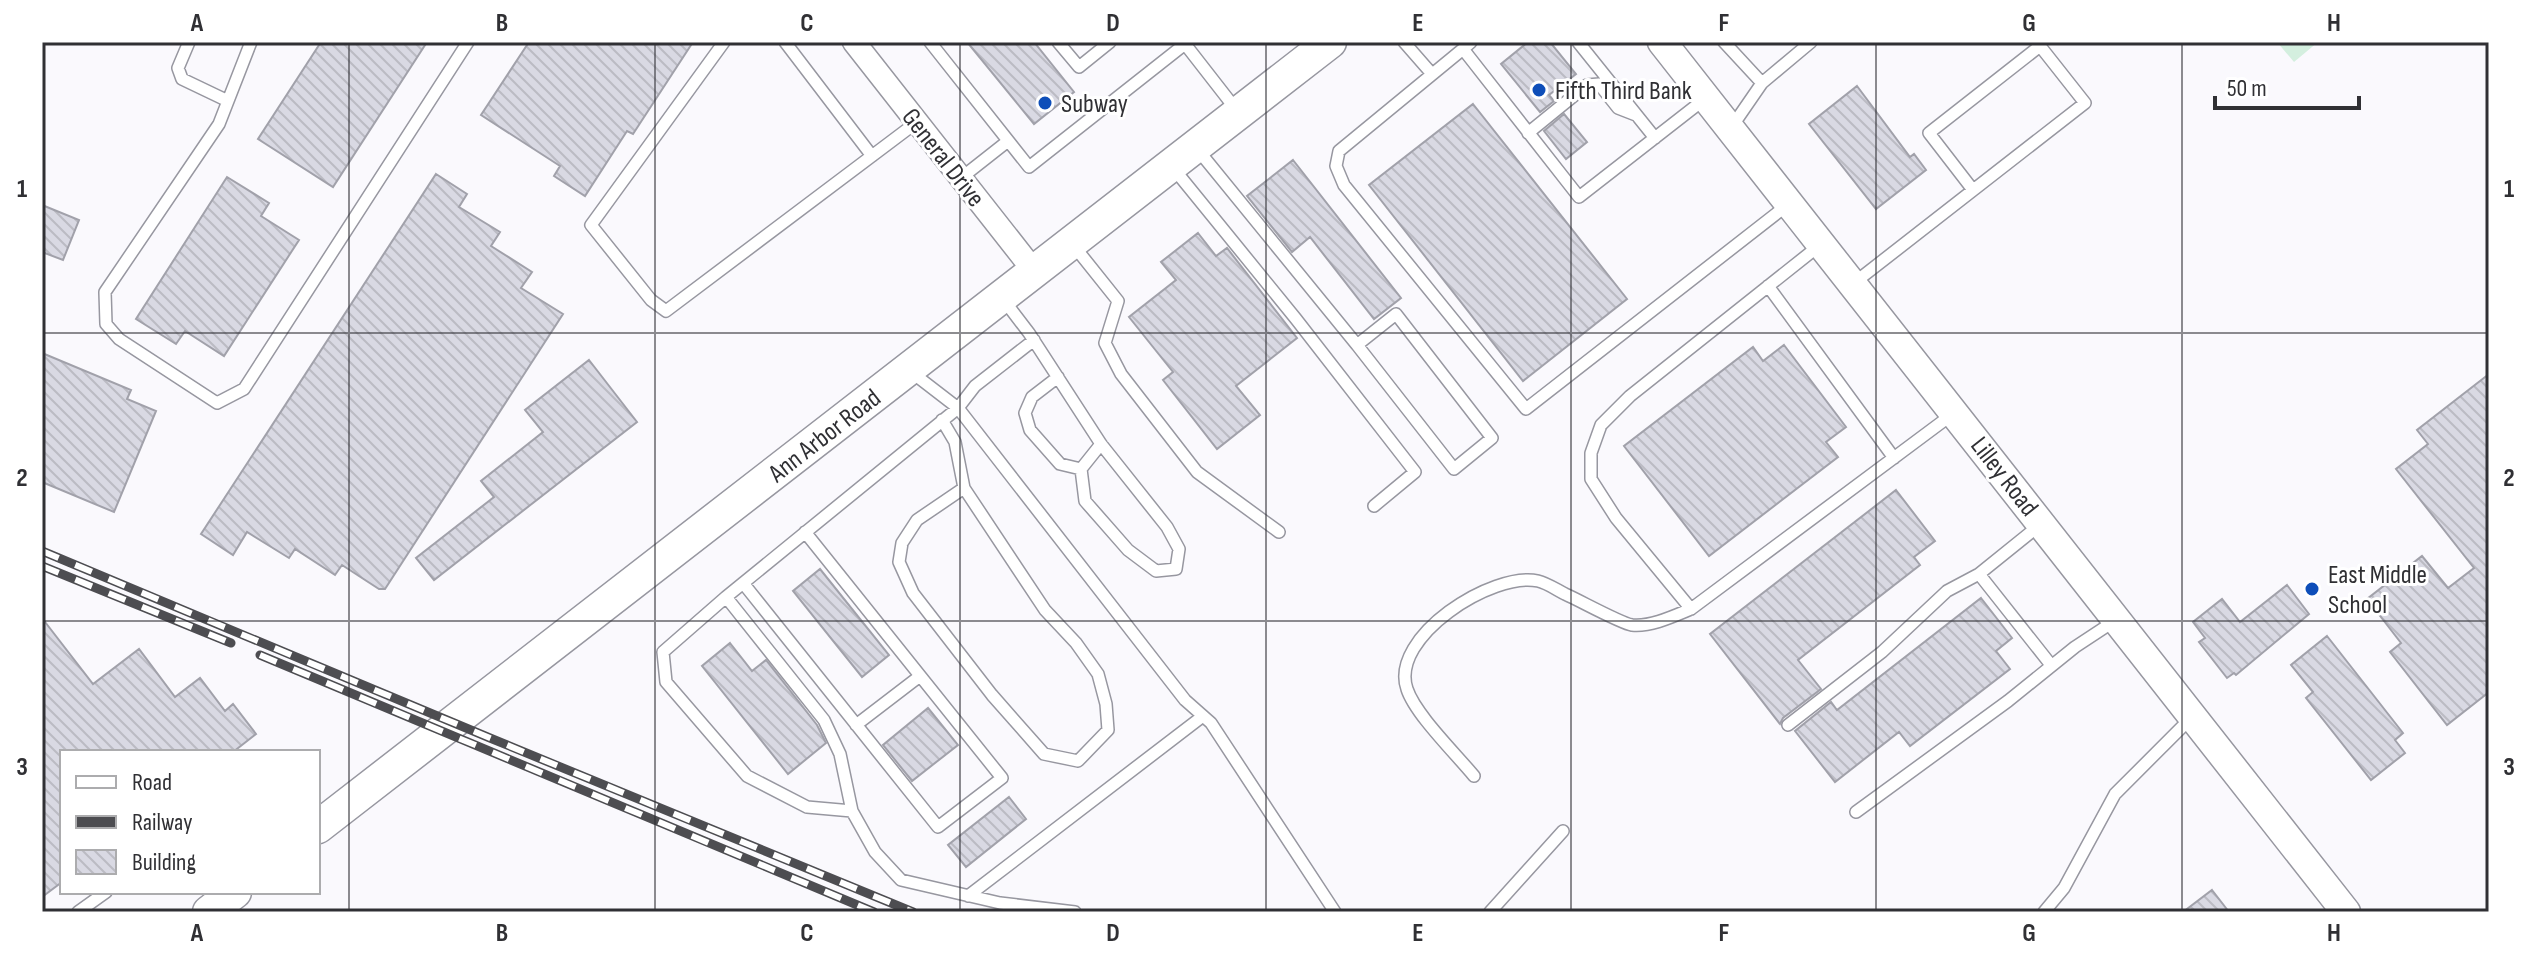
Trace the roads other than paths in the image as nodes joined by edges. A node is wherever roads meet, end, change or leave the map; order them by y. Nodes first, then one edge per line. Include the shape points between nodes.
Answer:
1 (189, 42) edge
2 (251, 42) edge
3 (468, 42) edge
4 (724, 42) edge
5 (785, 42) edge
6 (854, 42) edge
7 (930, 42) edge
8 (1058, 42) edge
9 (1110, 42) edge
10 (1404, 42) edge
11 (1578, 42) edge
12 (1662, 42) edge
13 (1724, 42) edge
14 (1811, 42) edge
15 (1184, 43) edge
16 (1320, 45) edge
17 (1467, 46) edge
18 (1432, 74) junction
19 (1762, 83) junction
20 (1706, 98) junction
21 (228, 101) junction
22 (1238, 112) junction
23 (1636, 115) junction
24 (917, 122) junction
25 (1731, 128) junction
26 (1528, 133) junction
27 (1655, 138) junction
28 (1008, 141) junction
29 (872, 156) junction
30 (1183, 156) junction
31 (961, 178) junction
32 (1973, 190) junction
33 (1790, 203) junction
34 (1071, 243) junction
35 (1822, 243) junction
36 (1034, 271) junction
37 (1853, 283) junction
38 (1768, 286) junction
39 (1001, 297) junction
40 (1034, 340) junction
41 (1357, 345) junction
42 (908, 370) junction
43 (1058, 377) junction
44 (958, 408) junction
45 (1955, 413) junction
46 (942, 420) junction
47 (1101, 444) junction
48 (1894, 458) junction
49 (1081, 469) junction
50 (964, 488) junction
51 (1374, 506) dead end
52 (2042, 524) junction
53 (805, 532) junction
54 (1279, 532) dead end
55 (1979, 574) junction
56 (743, 583) junction
57 (726, 597) junction
58 (1691, 609) junction
59 (2117, 619) junction
60 (2051, 665) junction
61 (920, 676) junction
62 (1203, 716) junction
63 (2193, 717) junction
64 (856, 725) junction
65 (1788, 725) dead end
66 (1474, 776) dead end
67 (852, 811) junction
68 (1856, 812) dead end
69 (320, 825) edge
70 (1563, 831) dead end
71 (103, 894) edge
72 (232, 894) edge
73 (968, 896) junction
74 (78, 912) edge
75 (209, 912) edge
76 (1075, 912) edge
77 (1335, 912) edge
78 (1490, 912) edge
79 (2044, 912) edge
80 (2346, 912) edge

1 - 21 lane via 178,68 182,79
2 - 21 lane
3 - 21 lane via 244,389 217,403 119,339 106,324 105,292 219,124
4 - 29 lane via 591,225 651,300 666,311
5 - 29 lane
6 - 24 street, General Drive
7 - 28 lane
8 - 9 lane via 1079,67
10 - 18 lane
11 - 23 lane
12 - 20 street, Lilley Road
13 - 19 lane
14 - 19 lane
15 - 22 lane
15 - 28 lane via 1029,167
16 - 22 main road, Ann Arbor Road
17 - 18 lane
17 - 26 lane
18 - 33 lane via 1339,151 1336,166 1344,185 1526,409
19 - 25 lane
20 - 25 street, Lilley Road
20 - 27 lane
22 - 30 main road, Ann Arbor Road
23 - 26 lane via 1618,108 1599,84 1587,85
23 - 27 lane
24 - 29 lane
24 - 31 street, General Drive
25 - 33 street, Lilley Road
26 - 27 lane via 1579,197
28 - 31 lane
30 - 34 main road, Ann Arbor Road
30 - 41 lane
30 - 51 lane via 1415,472
31 - 36 street, General Drive
32 - 32 lane via 2085,103 2040,46 1929,133
32 - 37 lane
33 - 35 street, Lilley Road
34 - 36 main road, Ann Arbor Road
34 - 54 lane via 1118,301 1105,343 1121,374 1197,472
35 - 37 street, Lilley Road
35 - 38 lane
36 - 39 main road, Ann Arbor Road
37 - 45 street, Lilley Road
38 - 48 lane
38 - 58 lane via 1630,396 1601,425 1591,453 1591,479 1616,518
39 - 40 lane
39 - 42 main road, Ann Arbor Road
40 - 43 lane
40 - 44 lane via 975,386
41 - 41 lane via 1396,314 1492,438 1454,469
42 - 44 lane
42 - 69 main road, Ann Arbor Road
43 - 47 lane
43 - 49 lane via 1032,397 1025,413 1030,430 1060,464
44 - 46 lane
44 - 62 lane via 1185,700
45 - 48 lane
45 - 52 street, Lilley Road
46 - 50 lane via 955,442
46 - 53 lane
47 - 49 lane
47 - 49 lane via 1167,527 1179,549 1176,569 1156,571 1128,550 1085,501
48 - 58 lane
50 - 50 lane via 1045,610 1098,674 1108,730 1078,761 1044,754 913,593 899,562 902,543 917,520
52 - 55 lane
52 - 59 street, Lilley Road
53 - 56 lane
53 - 61 lane
55 - 60 lane
55 - 65 lane via 1947,591 1882,652
56 - 57 lane
56 - 64 lane
57 - 67 lane via 824,720 840,754
57 - 67 lane via 663,652 666,682 747,776 807,807
58 - 66 lane via 1632,625 1537,580 1503,583 1445,613 1407,657 1404,675 1421,712
59 - 60 lane
59 - 63 street, Lilley Road
60 - 68 lane
61 - 64 lane
61 - 64 lane via 1002,778 938,827
62 - 73 lane
62 - 77 lane
63 - 79 lane via 2115,794 2064,888
63 - 80 street, Lilley Road
67 - 73 lane via 875,852 901,880
70 - 78 lane
71 - 74 lane
72 - 75 main road
73 - 76 lane

